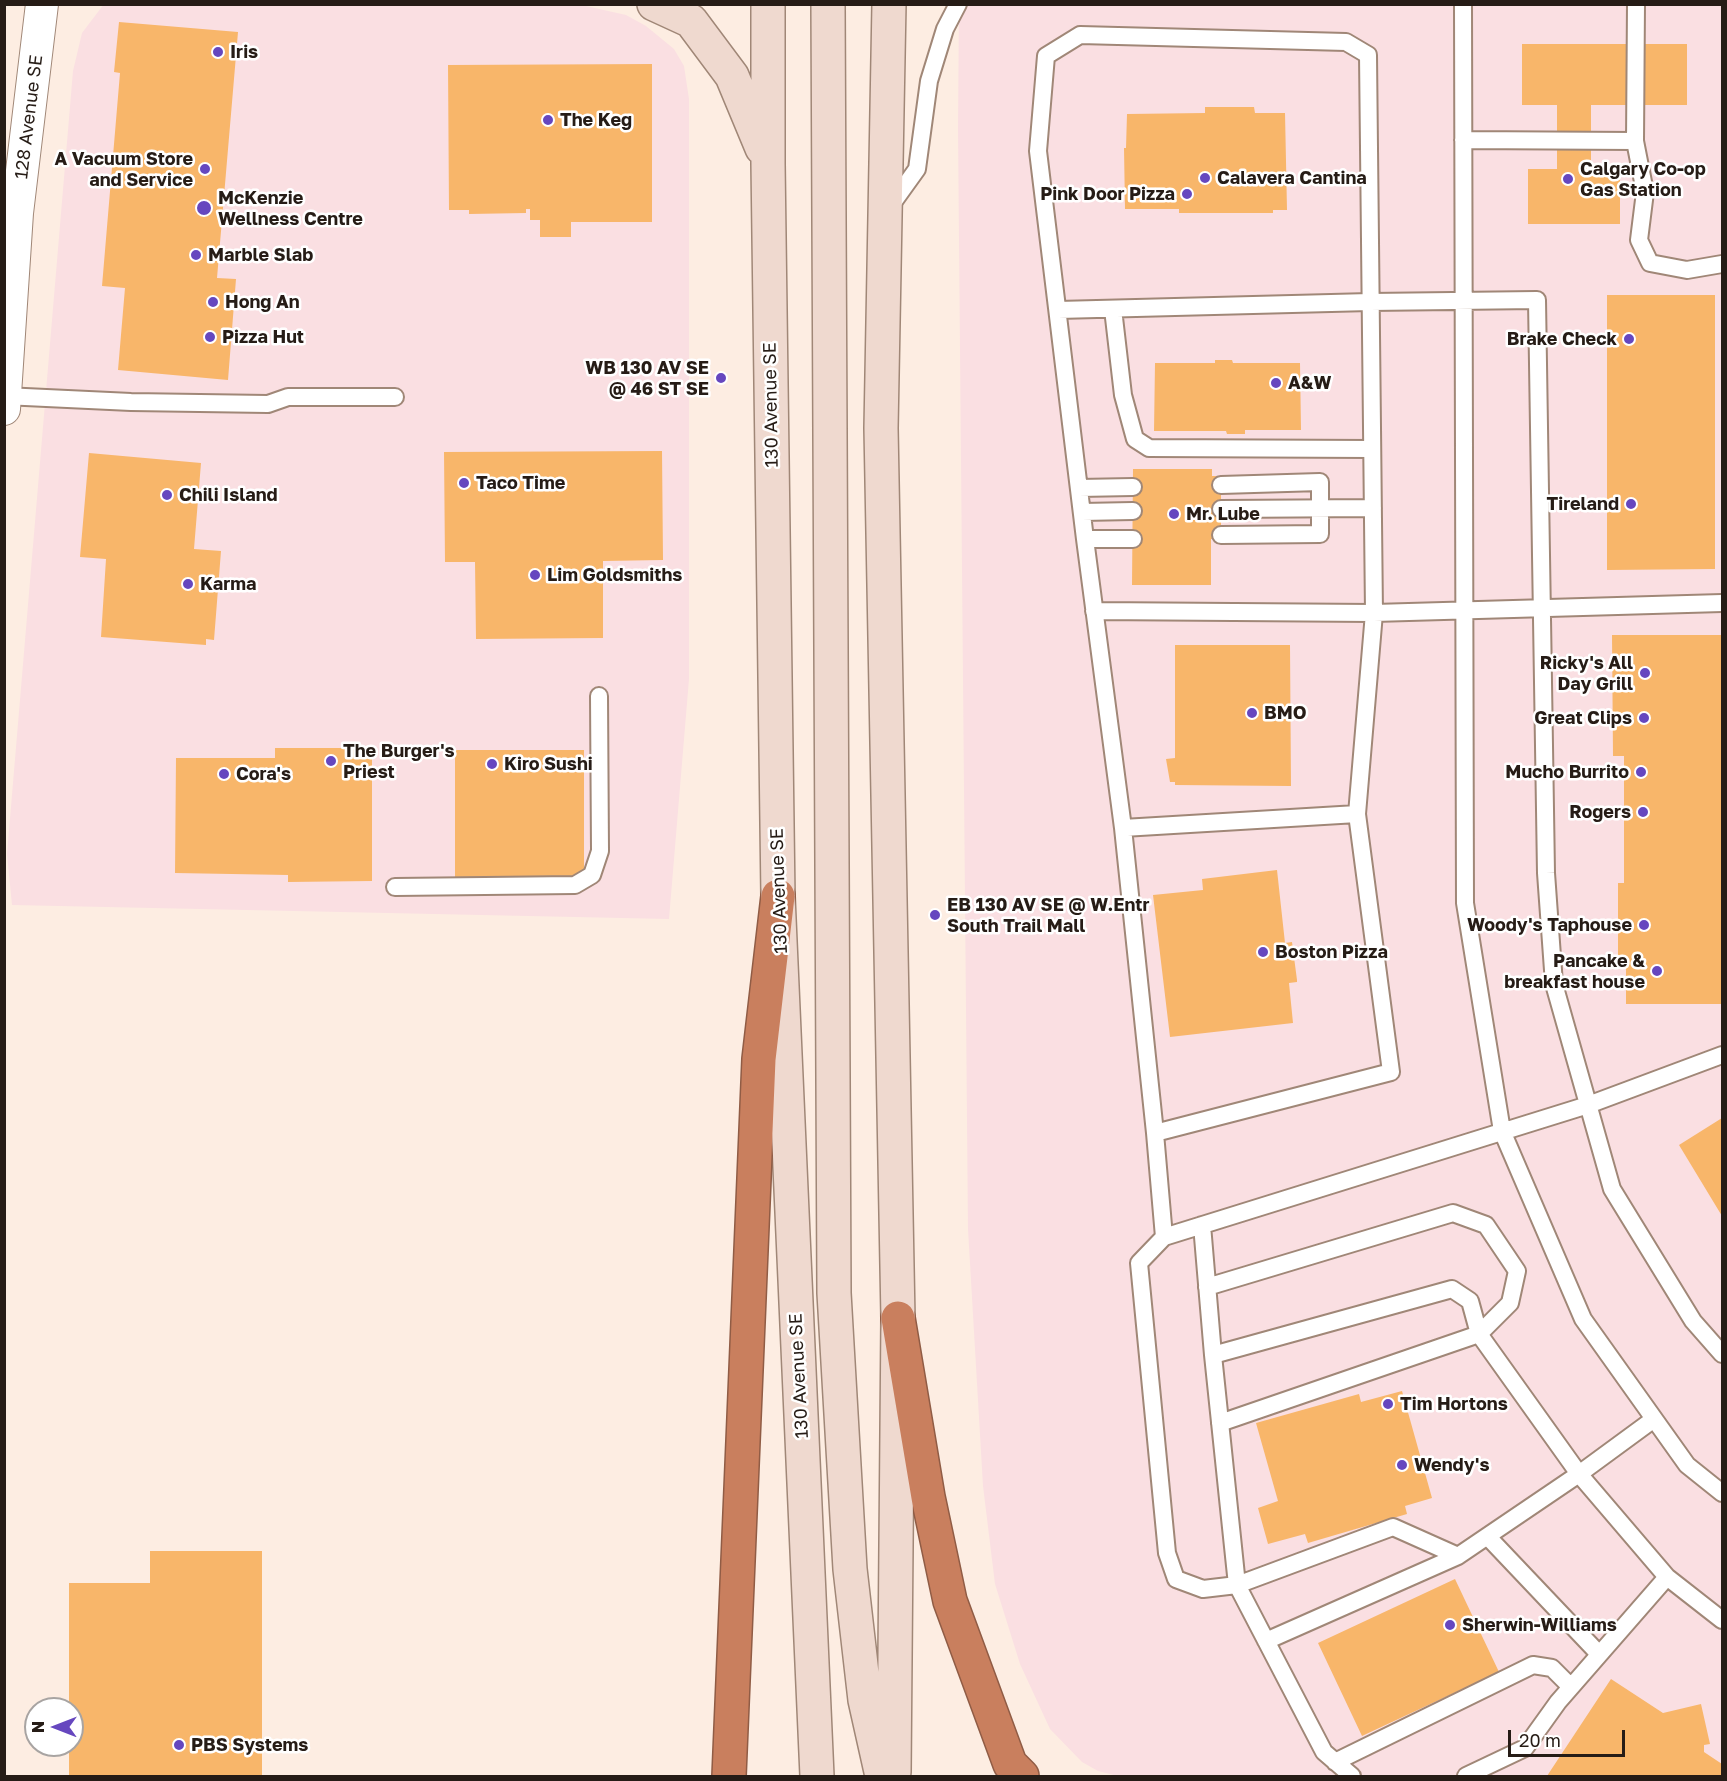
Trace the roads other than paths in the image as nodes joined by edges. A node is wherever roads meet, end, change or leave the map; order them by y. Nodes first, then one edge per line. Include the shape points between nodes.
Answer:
1 (42, 4) edge
2 (654, 4) edge
3 (768, 4) edge
4 (828, 4) edge
5 (889, 4) edge
6 (958, 4) edge
7 (1448, 4) edge
8 (1636, 4) edge
9 (1463, 11) edge
10 (1463, 140) junction
11 (1635, 141) junction
12 (768, 163) junction
13 (886, 211) junction
14 (1722, 264) edge
15 (1464, 301) junction
16 (1370, 302) junction
17 (1113, 309) junction
18 (1058, 310) junction
19 (395, 397) dead end
20 (5, 400) edge
21 (1372, 449) junction
22 (1221, 486) dead end
23 (1133, 487) dead end
24 (1079, 488) junction
25 (1320, 508) junction
26 (1373, 508) junction
27 (1221, 509) dead end
28 (1133, 511) dead end
29 (1082, 512) junction
30 (1221, 535) dead end
31 (1085, 539) junction
32 (1133, 539) dead end
33 (1722, 603) edge
34 (1541, 608) junction
35 (1464, 610) junction
36 (1094, 611) junction
37 (1374, 613) junction
38 (599, 696) dead end
39 (1357, 814) junction
40 (1123, 828) junction
41 (395, 887) dead end
42 (778, 896) junction
43 (1722, 1055) edge
44 (1588, 1105) junction
45 (1502, 1131) junction
46 (1155, 1133) junction
47 (1202, 1225) junction
48 (1164, 1237) junction
49 (1207, 1287) junction
50 (898, 1318) junction
51 (1479, 1334) junction
52 (1722, 1354) edge
53 (1213, 1355) junction
54 (1654, 1419) junction
55 (1220, 1423) junction
56 (1578, 1474) junction
57 (1722, 1493) edge
58 (1488, 1537) junction
59 (1458, 1556) junction
60 (1667, 1577) junction
61 (1237, 1585) junction
62 (1722, 1620) edge
63 (1266, 1641) junction
64 (1599, 1654) junction
65 (1571, 1687) junction
66 (1335, 1762) junction
67 (729, 1776) edge
68 (817, 1776) edge
69 (882, 1776) edge
70 (894, 1776) edge
71 (1022, 1776) edge
72 (1352, 1776) edge
73 (1466, 1776) edge

1 - 20 street, 128 Avenue SE via 17,213
2 - 12 main road via 692,21 732,76
3 - 12 main road, 130 Avenue SE
4 - 69 main road via 834,1293 850,1569 865,1700
5 - 13 main road
6 - 13 lane via 945,29 929,81 916,169
7 - 9 lane
8 - 11 lane
9 - 10 lane
10 - 11 lane
10 - 15 lane
11 - 14 lane via 1645,192 1639,240 1650,262 1687,270
12 - 42 main road, 130 Avenue SE
13 - 50 main road via 881,428
15 - 16 lane
15 - 34 lane via 1537,300
15 - 35 lane
16 - 17 lane
16 - 18 lane via 1368,55 1346,42 1080,35 1046,56 1038,151
16 - 21 lane
17 - 18 lane
17 - 21 lane via 1123,395 1135,439 1149,448
18 - 24 lane
19 - 20 lane via 288,397 268,404
21 - 26 lane
22 - 25 lane via 1320,482
23 - 24 lane
24 - 29 lane
25 - 26 lane
25 - 27 lane
25 - 30 lane via 1320,534
26 - 37 lane
28 - 29 lane
29 - 31 lane
31 - 32 lane
31 - 36 lane
33 - 34 lane
34 - 35 lane
34 - 44 lane via 1546,873 1554,984
35 - 37 lane
35 - 45 lane via 1465,903
36 - 37 lane
36 - 40 lane
37 - 39 lane
38 - 41 lane via 600,851 592,874 575,885
39 - 40 lane
39 - 46 lane via 1391,1072
40 - 46 lane
42 - 67 highway via 759,1059
42 - 68 main road, 130 Avenue SE
43 - 44 lane
44 - 45 lane
44 - 52 lane via 1612,1189 1693,1321
45 - 47 lane
45 - 54 lane via 1583,1319
46 - 48 lane
47 - 48 lane
47 - 49 lane
48 - 61 lane via 1139,1263 1167,1553 1176,1579 1203,1589
49 - 51 lane via 1453,1213 1486,1224 1516,1271 1510,1303
49 - 53 lane
50 - 70 main road
50 - 71 highway via 950,1601 1010,1764
51 - 53 lane via 1470,1301 1452,1289
51 - 55 lane
51 - 56 lane
53 - 55 lane
54 - 56 lane
54 - 57 lane via 1688,1465
55 - 61 lane
56 - 58 lane
56 - 60 lane
58 - 59 lane
58 - 64 lane
59 - 61 lane via 1393,1527
59 - 63 lane
60 - 62 lane
60 - 64 lane
61 - 63 lane
63 - 66 lane via 1324,1752
64 - 65 lane
65 - 66 lane via 1552,1668 1533,1665
65 - 73 lane via 1525,1748
66 - 72 lane

